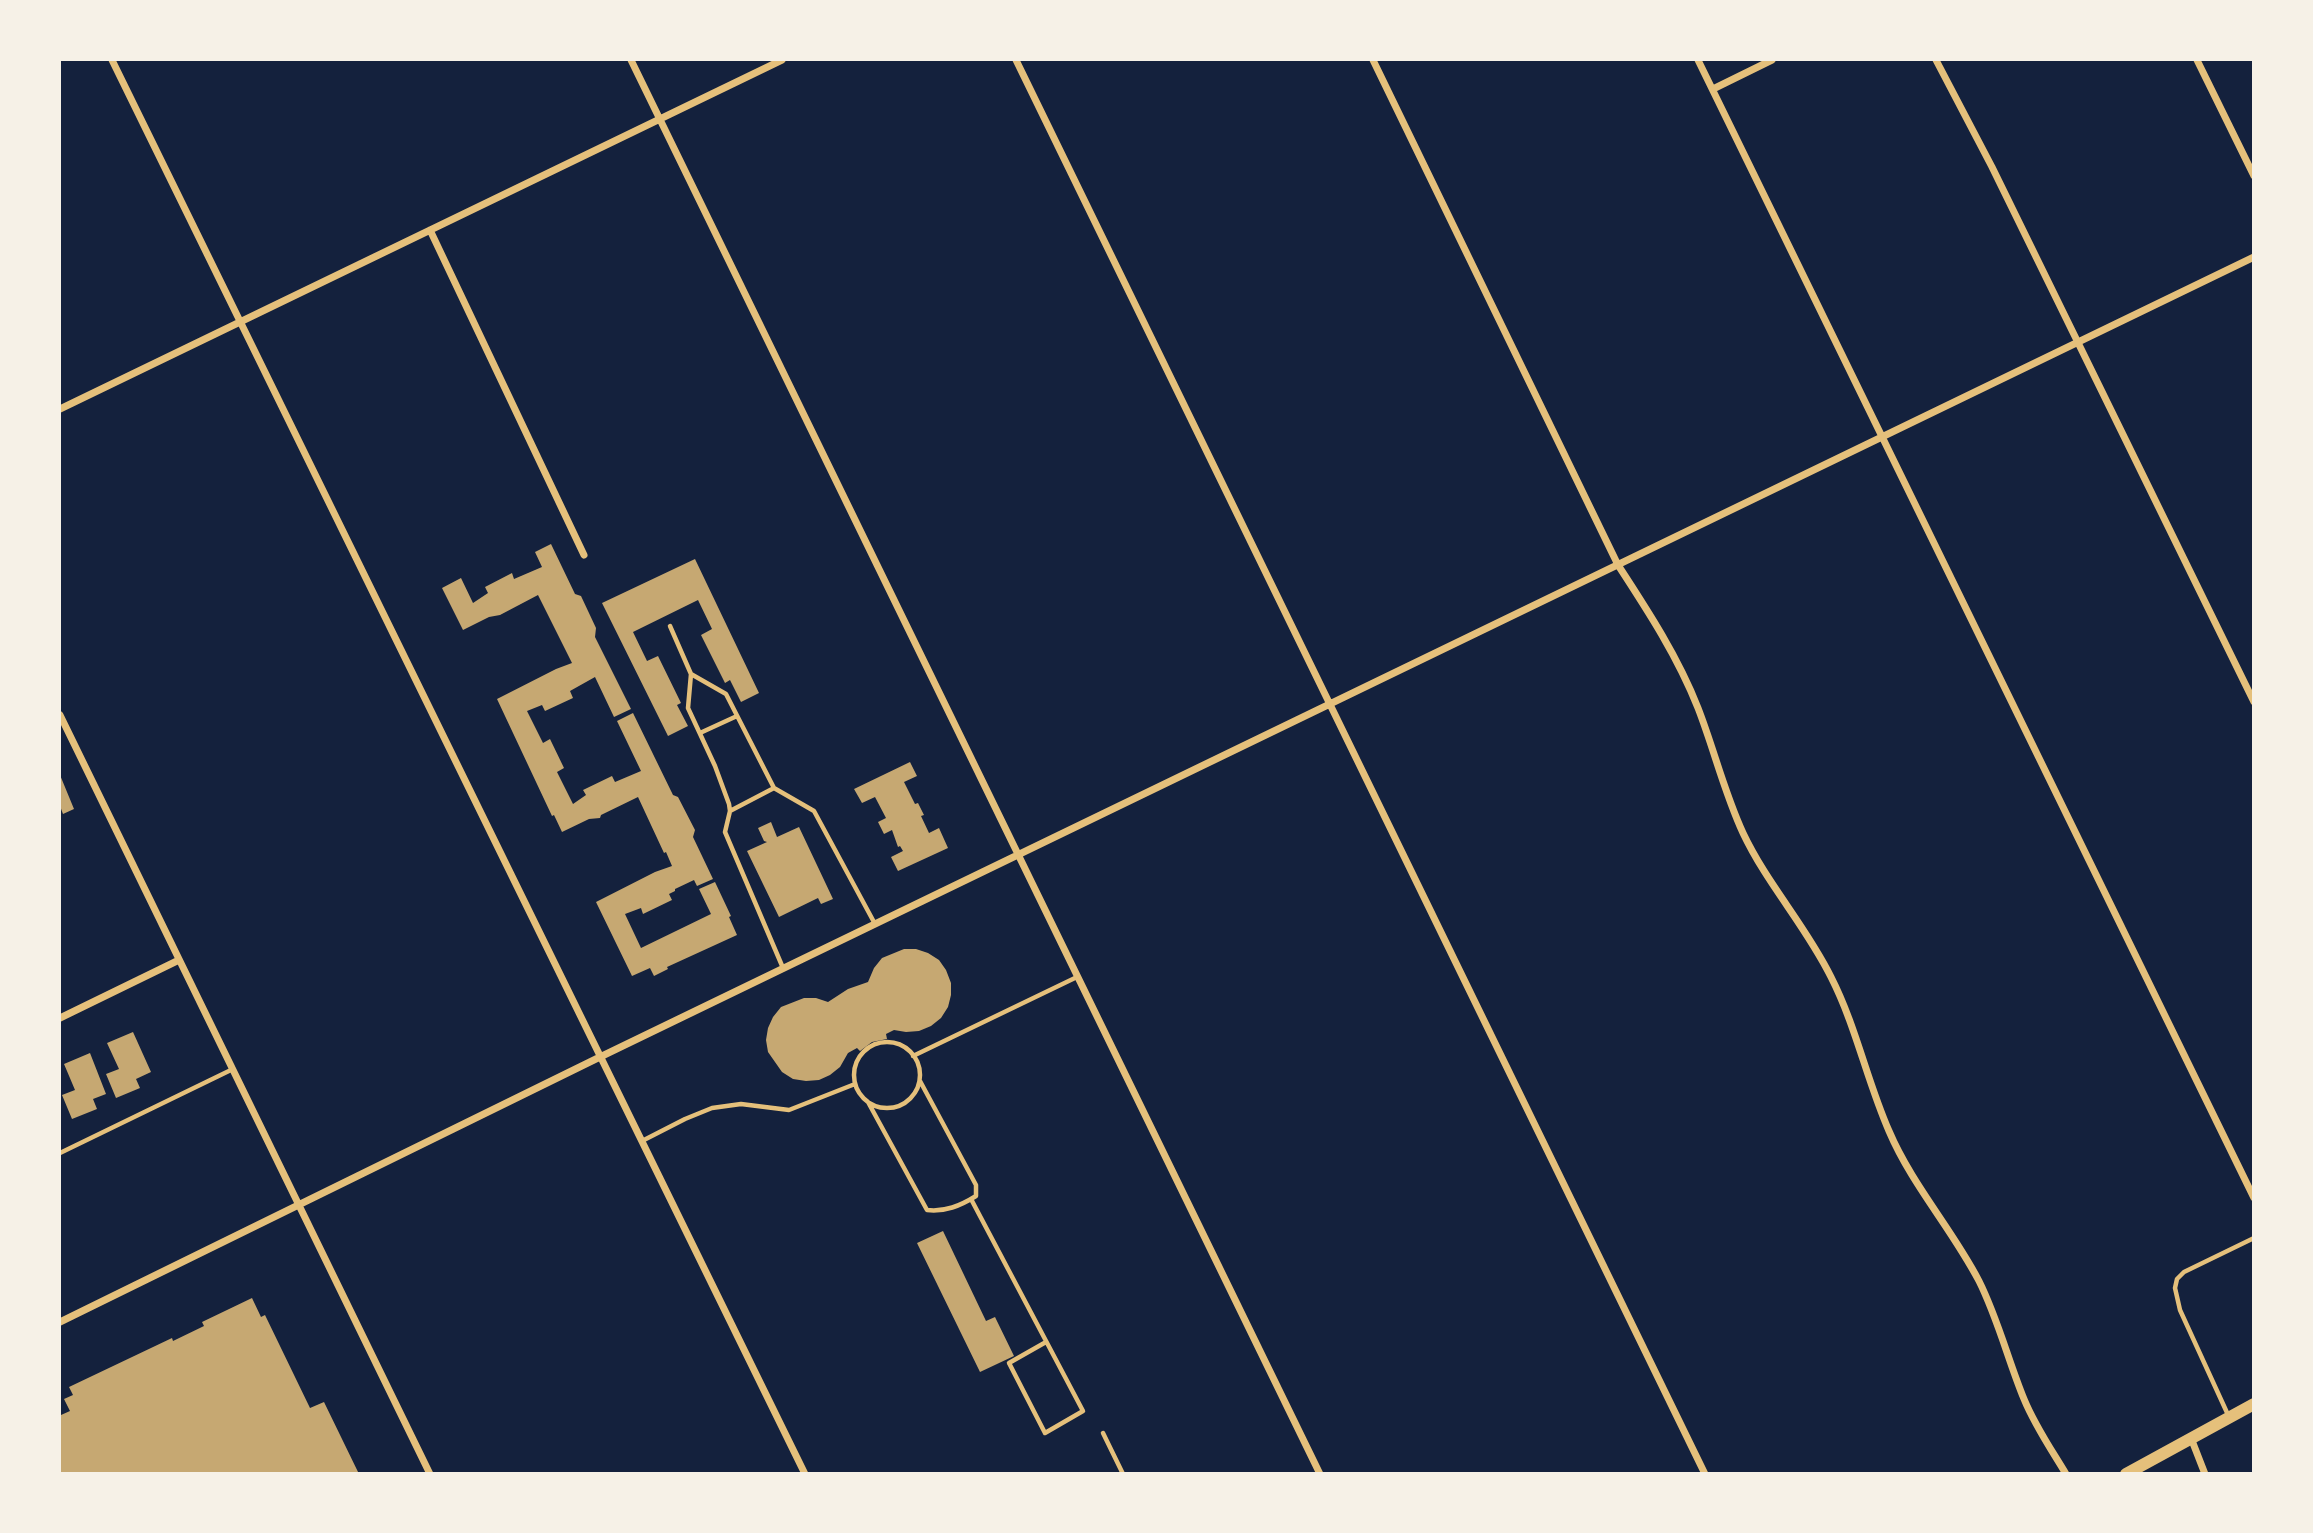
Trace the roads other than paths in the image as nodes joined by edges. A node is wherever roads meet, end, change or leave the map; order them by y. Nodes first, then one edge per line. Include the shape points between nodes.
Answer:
1 (112, 60) edge
2 (631, 60) edge
3 (782, 60) edge
4 (1016, 60) edge
5 (1373, 60) edge
6 (1698, 60) edge
7 (1772, 60) edge
8 (1936, 60) edge
9 (2197, 60) edge
10 (1713, 89) junction
11 (660, 119) junction
12 (2253, 176) edge
13 (430, 230) junction
14 (2253, 257) edge
15 (240, 321) junction
16 (2077, 342) junction
17 (60, 409) edge
18 (1882, 437) junction
19 (584, 555) dead end
20 (1618, 565) junction
21 (670, 626) dead end
22 (691, 674) junction
23 (2253, 702) edge
24 (1330, 704) junction
25 (737, 716) junction
26 (60, 717) edge
27 (700, 733) junction
28 (774, 788) junction
29 (730, 811) junction
30 (1018, 855) junction
31 (875, 924) junction
32 (179, 960) junction
33 (783, 969) junction
34 (1078, 977) junction
35 (60, 1018) edge
36 (913, 1056) junction
37 (600, 1057) junction
38 (233, 1069) junction
39 (920, 1081) junction
40 (855, 1084) junction
41 (868, 1102) junction
42 (641, 1141) junction
43 (60, 1153) edge
44 (2253, 1198) edge
45 (971, 1199) junction
46 (299, 1205) junction
47 (2253, 1238) edge
48 (60, 1322) edge
49 (1046, 1342) junction
50 (2253, 1404) edge
51 (2229, 1417) junction
52 (1103, 1433) dead end
53 (2191, 1438) junction
54 (430, 1474) edge
55 (805, 1474) edge
56 (1123, 1474) edge
57 (1320, 1474) edge
58 (1705, 1474) edge
59 (2066, 1474) edge
60 (2126, 1474) edge
61 (2205, 1474) edge

1 - 15 street
2 - 11 street
3 - 11 street
4 - 24 street
5 - 20 street
6 - 10 street
7 - 10 street
8 - 16 street
9 - 12 street
10 - 18 street
11 - 13 street
11 - 30 street
13 - 15 street
13 - 19 street
14 - 16 street
15 - 17 street
15 - 37 street
16 - 18 street
16 - 23 street
18 - 20 street
18 - 44 street
20 - 24 street
20 - 59 street via 1677,663 1743,833 1831,977 1890,1134 1979,1281 2026,1403
21 - 22 lane
22 - 25 lane via 726,694
22 - 27 lane via 688,708
24 - 30 street
24 - 58 street
25 - 27 lane
25 - 28 lane
26 - 32 street
27 - 29 lane
28 - 29 lane
28 - 31 lane via 814,811
29 - 33 lane via 725,832
30 - 31 street
30 - 34 street
31 - 33 street
32 - 35 street
32 - 38 street
33 - 37 street
34 - 36 lane
34 - 57 street
36 - 39 lane
36 - 40 lane via 891,1042 870,1047 856,1063
37 - 42 street
37 - 46 street
38 - 43 lane
38 - 46 street
39 - 41 lane via 916,1092 900,1106
39 - 45 lane via 976,1185 976,1196
40 - 41 lane
40 - 42 lane via 789,1110 741,1104 712,1108
41 - 45 lane via 927,1210 940,1212
42 - 55 street
45 - 49 lane
46 - 48 street
46 - 54 street
47 - 51 lane via 2184,1272 2175,1288 2180,1310
49 - 49 lane via 1083,1411 1045,1433 1009,1363
50 - 51 main road
51 - 53 main road
52 - 56 lane
53 - 60 main road
53 - 61 street

